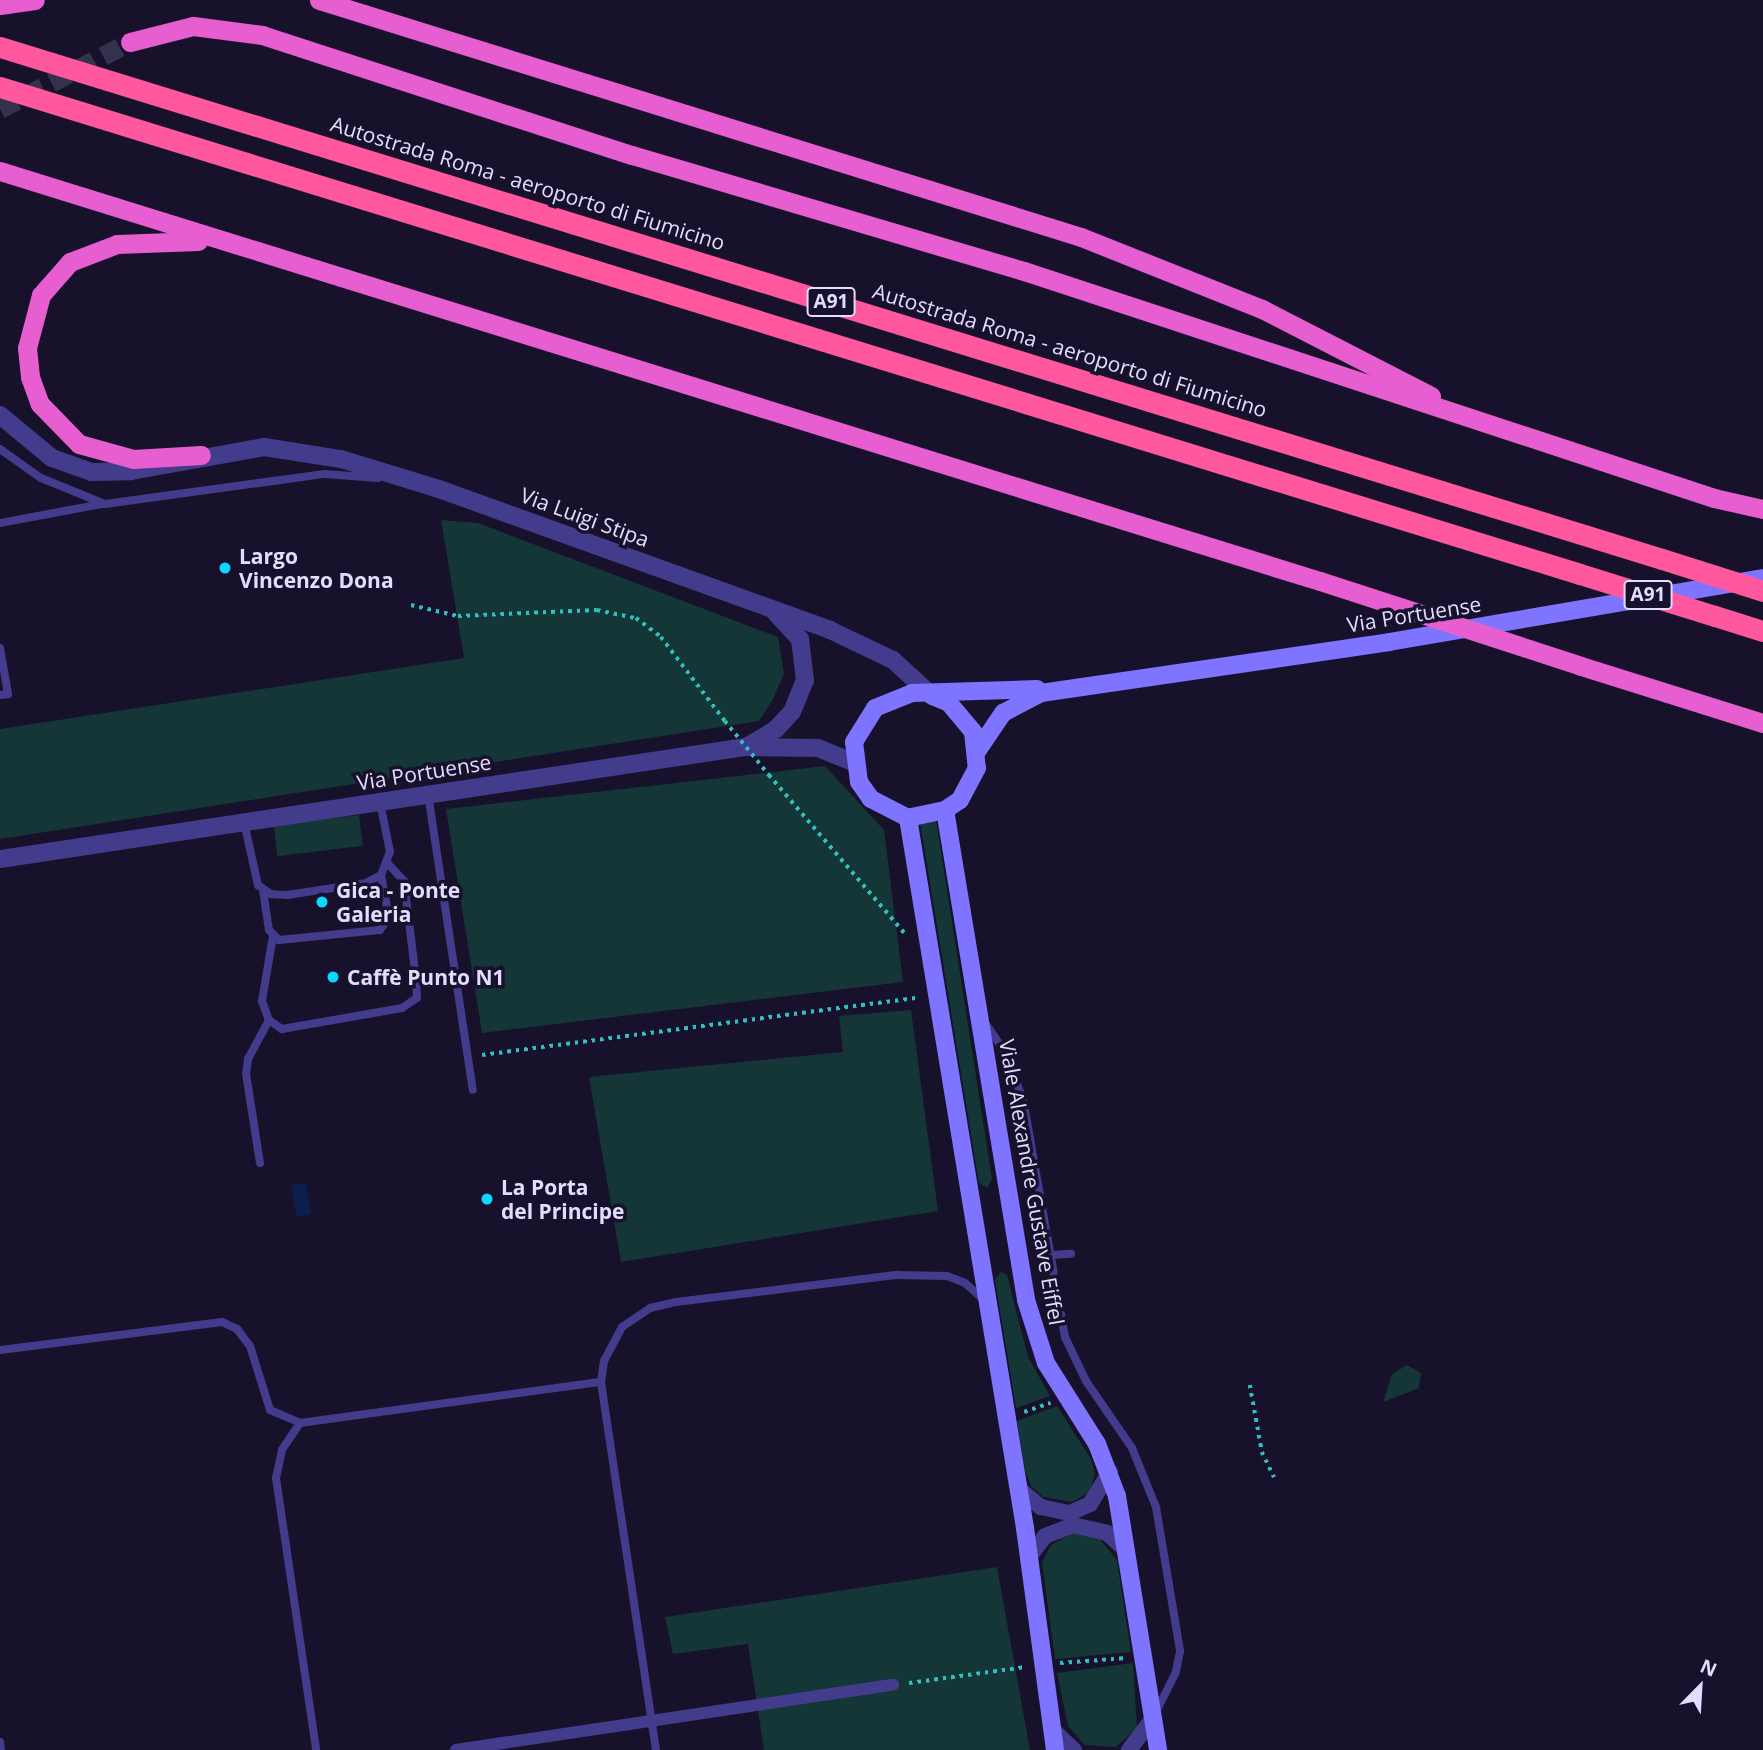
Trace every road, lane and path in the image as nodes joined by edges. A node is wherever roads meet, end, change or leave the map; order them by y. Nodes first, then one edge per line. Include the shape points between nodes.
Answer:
1 (35, 0) edge
2 (319, 0) edge
3 (0, 5) edge
4 (130, 42) tunnel mouth
5 (0, 47) edge
6 (0, 87) edge
7 (0, 172) edge
8 (243, 248) junction
9 (0, 415) edge
10 (1482, 423) junction
11 (0, 449) edge
12 (201, 455) junction
13 (439, 489) junction
14 (105, 503) junction
15 (1763, 509) edge
16 (0, 523) edge
17 (1763, 578) edge
18 (1763, 590) edge
19 (411, 605) dead end
20 (772, 609) junction
21 (1763, 631) edge
22 (0, 648) edge
23 (1072, 686) junction
24 (0, 695) edge
25 (932, 696) junction
26 (1763, 723) edge
27 (745, 747) junction
28 (978, 750) junction
29 (853, 762) junction
30 (428, 794) junction
31 (380, 802) junction
32 (945, 810) junction
33 (908, 818) junction
34 (244, 822) junction
35 (0, 859) edge
36 (388, 864) junction
37 (381, 875) junction
38 (263, 890) junction
39 (274, 936) junction
40 (907, 936) dead end
41 (917, 998) dead end
42 (979, 1014) junction
43 (269, 1020) junction
44 (468, 1057) junction
45 (473, 1090) dead end
46 (260, 1163) dead end
47 (1071, 1254) dead end
48 (1049, 1255) junction
49 (985, 1300) junction
50 (0, 1350) edge
51 (601, 1382) junction
52 (1250, 1385) dead end
53 (1055, 1401) dead end
54 (1017, 1415) dead end
55 (300, 1423) junction
56 (1110, 1472) junction
57 (1274, 1477) dead end
58 (1018, 1488) junction
59 (1127, 1551) junction
60 (1028, 1558) junction
61 (1132, 1658) dead end
62 (1059, 1664) dead end
63 (1028, 1667) dead end
64 (893, 1685) joint
65 (1153, 1718) junction
66 (1051, 1728) junction
67 (0, 1742) edge
68 (1, 1750) edge
69 (317, 1750) edge
70 (456, 1750) edge
71 (656, 1750) edge
72 (1055, 1750) edge
73 (1074, 1750) edge
74 (1129, 1750) edge
75 (1158, 1750) edge

1 - 3 highway
2 - 10 highway via 1081,237 1262,309
4 - 10 highway via 193,26 262,35 632,155 1024,271
5 - 18 highway, Autostrada Roma - aeroporto di Fiumicino / A91, bridge
6 - 21 highway, A91, bridge
7 - 8 highway
8 - 12 highway via 162,239 90,252 59,270 45,286 27,335 34,392 56,425 79,444 133,459
8 - 26 highway, bridge
9 - 12 street, Via Luigi Stipa via 52,458 92,472 131,471
10 - 15 highway via 1714,498
11 - 14 lane via 41,478
12 - 13 street, Via Luigi Stipa via 246,448 293,449
13 - 14 lane via 325,474
13 - 20 street, Via Luigi Stipa
14 - 16 lane
17 - 23 main road, Via Portuense via 1389,642
19 - 40 path, bridge via 458,616 597,610 636,618 661,637 769,775
20 - 25 street, Via Luigi Stipa via 880,652
20 - 27 street via 800,639 805,680 784,721
22 - 24 lane via 8,694
23 - 25 main road, Via Portuense
23 - 28 main road, Via Portuense via 1017,702 996,722
25 - 28 main road via 963,716
25 - 29 main road, Via Portuense via 892,698 875,708 854,742
27 - 29 street, Via Portuense via 818,748
27 - 30 street, Via Portuense
28 - 32 main road, Via Portuense via 970,785
29 - 33 main road via 871,799
30 - 31 street, Via Portuense
30 - 44 lane
31 - 34 street, Via Portuense
31 - 36 lane
32 - 33 main road
32 - 42 main road, Viale Alexandre Gustave Eiffel
33 - 49 main road
34 - 35 street, Via Portuense
34 - 38 lane via 252,873
36 - 37 lane
36 - 43 lane via 404,881 416,998 402,1008 282,1029
37 - 38 lane via 366,883 287,895
37 - 39 lane via 389,917 380,930 279,940
38 - 39 lane
39 - 43 lane via 262,1001
41 - 44 path
42 - 48 lane via 1003,1049 1023,1099
42 - 56 main road, Viale Alexandre Gustave Eiffel via 1023,1283 1036,1336 1053,1375
43 - 46 lane via 248,1059 246,1074
44 - 45 lane
47 - 48 lane
48 - 65 lane via 1072,1355 1132,1448 1156,1507 1180,1651 1176,1672
49 - 51 lane via 959,1280 916,1274 663,1304 622,1326 604,1361
49 - 58 main road
50 - 55 lane via 222,1322 237,1329 250,1346 270,1410
51 - 55 lane
51 - 71 lane
52 - 57 path via 1262,1452
53 - 54 path
55 - 69 lane via 282,1450 276,1478
56 - 58 street via 1090,1504 1069,1513 1041,1507
56 - 59 main road, Viale Alexandre Gustave Eiffel
58 - 60 main road
59 - 60 street via 1107,1533 1073,1525 1045,1536
59 - 65 main road, Viale Alexandre Gustave Eiffel
60 - 66 main road
61 - 62 path
63 - 64 path
64 - 70 street, bridge
65 - 74 street
65 - 75 main road, Viale Alexandre Gustave Eiffel
66 - 72 main road
66 - 73 street
67 - 68 lane

